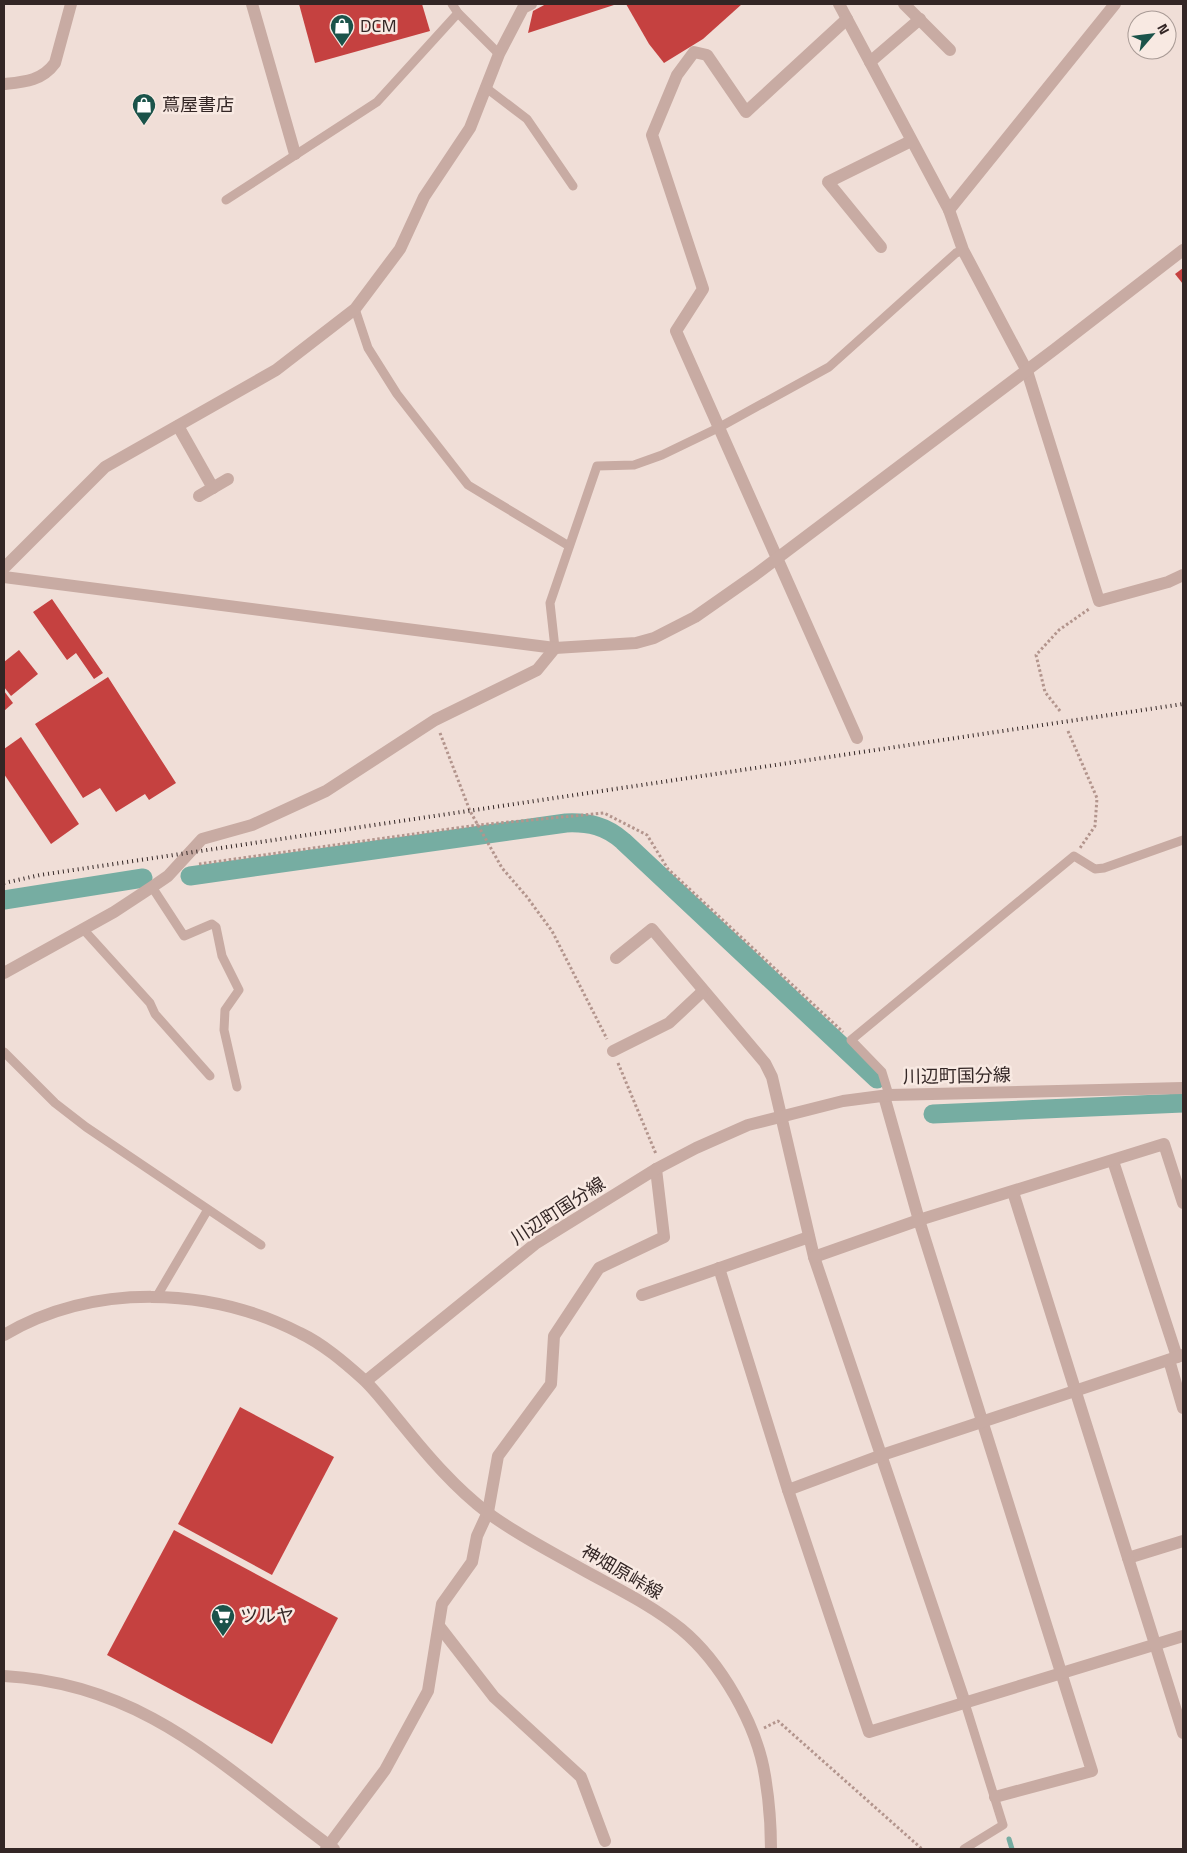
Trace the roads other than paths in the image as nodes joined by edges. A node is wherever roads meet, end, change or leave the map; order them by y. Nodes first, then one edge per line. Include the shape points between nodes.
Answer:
1 (71, 4) edge
2 (252, 4) edge
3 (452, 4) edge
4 (531, 4) edge
5 (839, 4) edge
6 (904, 4) edge
7 (1110, 6) edge
8 (458, 13) junction
9 (847, 19) junction
10 (920, 19) junction
11 (950, 50) dead end
12 (499, 54) junction
13 (870, 62) junction
14 (4, 84) edge
15 (484, 87) junction
16 (911, 141) junction
17 (295, 154) junction
18 (573, 186) dead end
19 (226, 200) dead end
20 (949, 210) junction
21 (882, 247) dead end
22 (963, 250) junction
23 (1183, 250) edge
24 (355, 309) junction
25 (1027, 370) junction
26 (178, 426) junction
27 (718, 428) junction
28 (228, 479) dead end
29 (213, 488) junction
30 (199, 496) dead end
31 (569, 546) junction
32 (778, 557) junction
33 (4, 568) edge
34 (1183, 575) edge
35 (4, 577) edge
36 (555, 648) junction
37 (857, 738) dead end
38 (1183, 840) edge
39 (152, 887) junction
40 (83, 929) junction
41 (616, 958) dead end
42 (4, 973) edge
43 (702, 992) junction
44 (613, 1051) road end
45 (4, 1052) edge
46 (210, 1076) dead end
47 (237, 1087) dead end
48 (1183, 1088) edge
49 (887, 1096) junction
50 (782, 1115) junction
51 (1113, 1161) junction
52 (656, 1170) junction
53 (1013, 1192) junction
54 (1183, 1203) edge
55 (207, 1211) junction
56 (919, 1220) junction
57 (809, 1237) junction
58 (261, 1245) dead end
59 (814, 1257) junction
60 (719, 1268) junction
61 (642, 1295) dead end
62 (157, 1296) junction
63 (4, 1335) edge
64 (1176, 1358) edge
65 (366, 1381) junction
66 (1075, 1390) junction
67 (1183, 1408) edge
68 (983, 1422) junction
69 (880, 1456) junction
70 (788, 1490) junction
71 (488, 1512) junction
72 (1183, 1542) edge
73 (1128, 1558) junction
74 (438, 1626) junction
75 (1183, 1636) edge
76 (1155, 1644) junction
77 (1062, 1673) junction
78 (4, 1676) edge
79 (965, 1703) junction
80 (1183, 1733) edge
81 (995, 1797) junction
82 (605, 1842) dead end
83 (330, 1848) edge
84 (771, 1849) edge
85 (964, 1849) edge

1 - 14 street via 55,63 49,72 30,82
2 - 17 street
3 - 8 lane
4 - 12 street via 524,8
5 - 9 street
6 - 10 street
7 - 20 street
8 - 12 lane
8 - 17 lane via 376,102
9 - 13 street
9 - 27 street via 746,112 707,55 694,52 677,75 652,135 703,289 676,331
10 - 11 street
10 - 13 street
12 - 15 street
13 - 16 street
15 - 18 lane via 527,119
15 - 24 street via 470,128 424,197 400,249
16 - 20 street
16 - 21 street via 828,182
17 - 19 lane
20 - 22 street
22 - 25 street
22 - 27 lane via 829,367
23 - 25 street
24 - 26 street via 276,370
24 - 31 lane via 368,348 397,394 468,485
25 - 32 street
25 - 34 street via 1099,601
26 - 29 street
26 - 33 street via 105,467
27 - 31 lane via 634,465 597,466
27 - 32 street
28 - 29 street
29 - 30 street
31 - 36 lane via 550,604
32 - 36 street via 694,617 654,638 616,646
32 - 37 street
35 - 36 street
36 - 39 street via 537,670 435,720 326,791 252,825 202,839
38 - 49 lane via 1104,868 1095,869 1074,856 851,1040 882,1072
39 - 40 street
39 - 47 lane via 184,936 212,924 216,927 222,956 239,990 225,1010 224,1030
40 - 42 street
40 - 46 lane
41 - 43 street via 652,929
43 - 44 street via 669,1023
43 - 50 street via 764,1062 772,1077
45 - 55 lane via 55,1103
48 - 49 street, 川辺町国分線
49 - 50 street, 川辺町国分線
49 - 56 street
50 - 52 street, 川辺町国分線 via 748,1125
50 - 57 street
51 - 53 street
51 - 54 street via 1164,1144
51 - 64 street
52 - 65 street, 川辺町国分線 via 535,1244
52 - 71 street via 664,1237 598,1268 554,1336 551,1384 498,1456
53 - 56 street
53 - 66 street
55 - 58 lane
55 - 62 lane
56 - 59 street
56 - 68 street
57 - 59 street
57 - 60 street
59 - 69 street
60 - 61 street
60 - 70 street
62 - 63 street via 115,1298 78,1306 20,1326
62 - 65 street via 229,1306 277,1322 324,1347
64 - 66 street
64 - 67 street
65 - 71 street, 神畑原峠線 via 434,1463
66 - 68 street
66 - 73 street
68 - 69 street
68 - 77 street
69 - 70 street
69 - 79 street
70 - 79 street via 869,1732
71 - 74 street via 477,1536 472,1562 442,1604
71 - 84 street, 神畑原峠線 via 543,1549 620,1590 680,1628 712,1660 740,1705 765,1774
72 - 73 street
73 - 76 street
74 - 82 street via 494,1697 581,1777
74 - 83 street via 428,1691 385,1770
75 - 76 street
76 - 77 street
76 - 80 street
77 - 79 street
77 - 81 street via 1092,1770
78 - 83 street via 74,1688 142,1712 201,1746
79 - 81 lane
81 - 85 lane via 1003,1825

